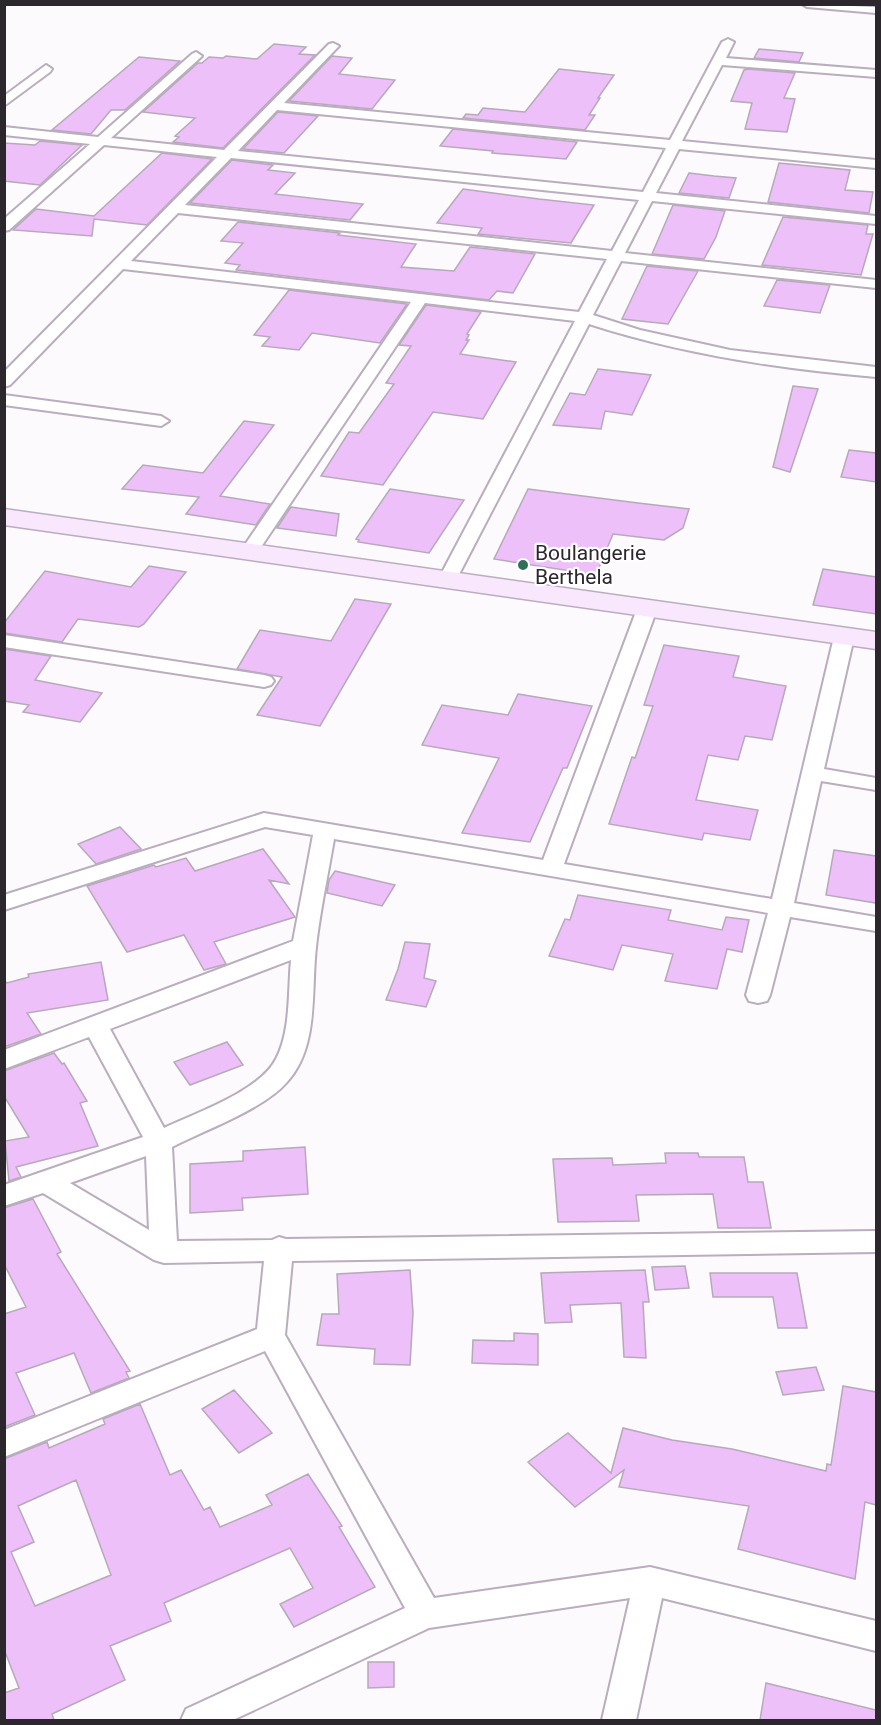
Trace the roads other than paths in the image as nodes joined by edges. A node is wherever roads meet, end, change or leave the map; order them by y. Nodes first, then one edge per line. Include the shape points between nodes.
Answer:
1 (807, 4) edge
2 (876, 10) edge
3 (728, 42) dead end
4 (333, 46) dead end
5 (196, 56) dead end
6 (718, 61) junction
7 (46, 69) dead end
8 (876, 74) edge
9 (4, 102) edge
10 (274, 106) junction
11 (4, 132) edge
12 (100, 141) junction
13 (675, 144) junction
14 (227, 154) junction
15 (876, 164) edge
16 (647, 197) junction
17 (174, 208) junction
18 (876, 220) edge
19 (4, 226) edge
20 (616, 256) junction
21 (120, 264) junction
22 (876, 284) edge
23 (421, 298) junction
24 (584, 317) junction
25 (876, 372) edge
26 (4, 382) edge
27 (4, 400) edge
28 (161, 421) dead end
29 (4, 517) edge
30 (249, 552) junction
31 (447, 580) junction
32 (647, 609) junction
33 (844, 636) junction
34 (4, 641) edge
35 (876, 641) edge
36 (264, 681) dead end
37 (812, 773) junction
38 (876, 784) edge
39 (325, 830) junction
40 (551, 868) junction
41 (4, 903) edge
42 (781, 908) junction
43 (876, 924) edge
44 (304, 946) junction
45 (758, 995) dead end
46 (95, 1025) junction
47 (4, 1060) edge
48 (159, 1142) junction
49 (46, 1182) junction
50 (4, 1196) edge
51 (876, 1241) edge
52 (279, 1248) junction
53 (164, 1252) junction
54 (271, 1336) junction
55 (4, 1444) edge
56 (650, 1581) junction
57 (426, 1614) junction
58 (876, 1636) edge
59 (198, 1720) edge
60 (619, 1720) edge

1 - 2 street
3 - 6 street
4 - 10 street
5 - 12 street
6 - 8 street
6 - 13 street
7 - 9 street
10 - 13 street
10 - 14 street
11 - 12 street
12 - 14 street
12 - 19 street
13 - 15 street
13 - 16 street
14 - 16 street
14 - 17 street
16 - 18 street
16 - 20 street
17 - 20 street
17 - 21 street
20 - 22 street
20 - 24 street
21 - 23 street
21 - 26 street
23 - 24 street
23 - 30 street
24 - 25 street via 636,334 730,355
24 - 31 street
27 - 28 street
29 - 30 main road
30 - 31 main road
31 - 32 main road
32 - 33 main road
32 - 40 street
33 - 35 main road
33 - 37 street
34 - 36 street
37 - 38 street
37 - 42 street
39 - 40 street
39 - 41 street via 264,820
39 - 44 street
40 - 42 street
42 - 43 street
42 - 45 street
44 - 46 street
44 - 48 street via 297,1031 289,1060 278,1076 258,1093
46 - 47 street
46 - 48 street
48 - 49 street
48 - 53 street
49 - 50 street
49 - 53 street
51 - 52 street
52 - 53 street
52 - 54 street
54 - 55 street
54 - 57 street
56 - 57 street
56 - 58 street
56 - 60 street
57 - 59 street

